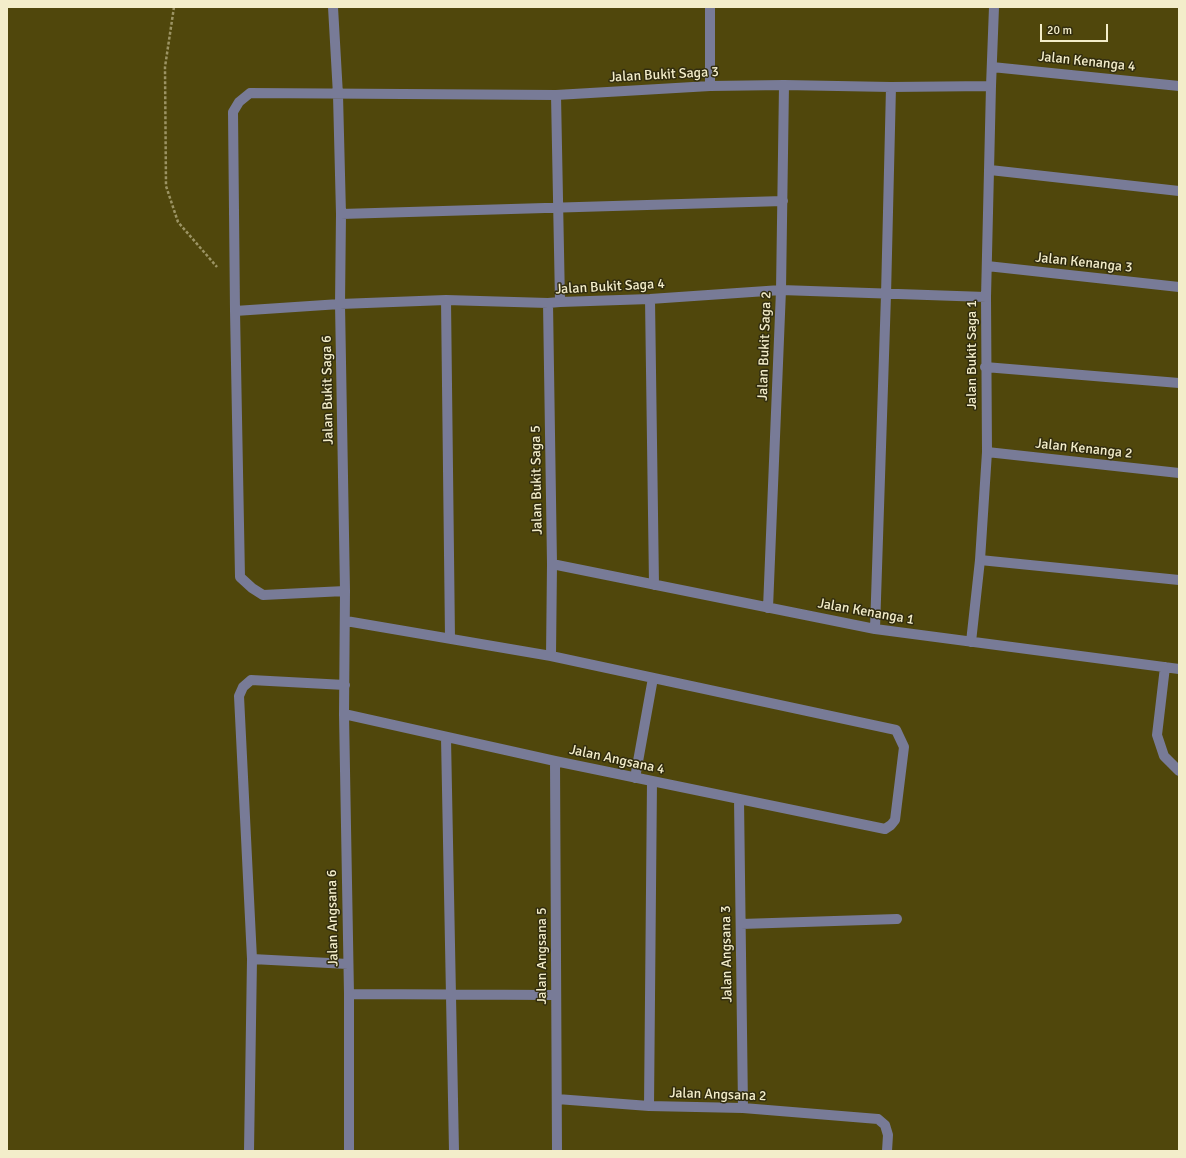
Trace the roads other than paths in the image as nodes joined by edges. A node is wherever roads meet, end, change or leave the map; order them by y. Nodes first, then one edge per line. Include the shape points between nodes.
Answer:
1 (333, 7) edge
2 (710, 7) edge
3 (994, 7) edge
4 (992, 67) junction
5 (784, 85) junction
6 (710, 86) junction
7 (991, 86) junction
8 (1179, 86) edge
9 (891, 87) junction
10 (338, 95) junction
11 (556, 95) junction
12 (990, 170) junction
13 (1179, 192) edge
14 (783, 201) junction
15 (558, 208) junction
16 (341, 214) junction
17 (987, 266) junction
18 (1179, 288) edge
19 (781, 290) junction
20 (886, 295) junction
21 (986, 298) junction
22 (650, 299) junction
23 (446, 300) junction
24 (560, 302) junction
25 (548, 303) junction
26 (340, 304) junction
27 (235, 311) junction
28 (985, 367) junction
29 (1179, 383) edge
30 (987, 452) junction
31 (1179, 473) edge
32 (980, 560) junction
33 (552, 564) junction
34 (1179, 580) edge
35 (654, 585) junction
36 (345, 591) junction
37 (768, 608) junction
38 (346, 621) junction
39 (875, 629) junction
40 (450, 638) junction
41 (971, 642) junction
42 (551, 656) junction
43 (1165, 667) junction
44 (1179, 669) edge
45 (653, 678) junction
46 (345, 685) junction
47 (344, 714) junction
48 (446, 738) junction
49 (555, 761) junction
50 (1179, 771) edge
51 (636, 778) junction
52 (652, 781) junction
53 (739, 799) junction
54 (897, 919) dead end
55 (741, 924) junction
56 (252, 959) junction
57 (348, 964) junction
58 (349, 994) junction
59 (451, 995) junction
60 (556, 995) junction
61 (557, 1099) junction
62 (649, 1106) junction
63 (743, 1108) junction
64 (249, 1151) edge
65 (349, 1151) edge
66 (454, 1151) edge
67 (557, 1151) edge
68 (887, 1151) edge

1 - 10 street, Jalan Bukit Saga 6
2 - 6 street
3 - 4 street, Jalan Bukit Saga 1
4 - 7 street, Jalan Bukit Saga 1
4 - 8 street, Jalan Kenanga 4
5 - 6 street, Jalan Bukit Saga 3
5 - 9 street, Jalan Bukit Saga 3
5 - 14 street, Jalan Bukit Saga 2
6 - 11 street, Jalan Bukit Saga 3
7 - 9 street, Jalan Bukit Saga 3
7 - 12 street, Jalan Bukit Saga 1
9 - 20 street
10 - 11 street, Jalan Bukit Saga 3
10 - 16 street, Jalan Bukit Saga 6
10 - 27 street, Jalan Bukit Saga 3 via 250,93 233,112
11 - 15 street
12 - 13 street
12 - 17 street, Jalan Bukit Saga 1
14 - 15 street
14 - 19 street, Jalan Bukit Saga 2
15 - 16 street
15 - 24 street
16 - 26 street, Jalan Bukit Saga 6
17 - 18 street, Jalan Kenanga 3
17 - 21 street, Jalan Bukit Saga 1
19 - 20 street, Jalan Bukit Saga 4
19 - 22 street, Jalan Bukit Saga 4
19 - 37 street, Jalan Bukit Saga 2
20 - 21 street, Jalan Bukit Saga 4
20 - 39 street
21 - 28 street, Jalan Bukit Saga 1
22 - 24 street, Jalan Bukit Saga 4
22 - 35 street
23 - 25 street, Jalan Bukit Saga 4
23 - 26 street, Jalan Bukit Saga 4
23 - 40 street
24 - 25 street, Jalan Bukit Saga 4
25 - 33 street, Jalan Bukit Saga 5
26 - 27 street, Jalan Bukit Saga 4
26 - 36 street, Jalan Bukit Saga 6
27 - 36 street, Jalan Bukit Saga 3 via 240,577 264,595
28 - 29 street
28 - 30 street, Jalan Bukit Saga 1
30 - 31 street, Jalan Kenanga 2
30 - 32 street, Jalan Bukit Saga 1
32 - 34 street
32 - 41 street, Jalan Bukit Saga 1
33 - 35 street, Jalan Kenanga 1
33 - 42 street, Jalan Bukit Saga 5
35 - 37 street, Jalan Kenanga 1
36 - 38 street, Jalan Bukit Saga 6
37 - 39 street, Jalan Kenanga 1
38 - 40 street
38 - 46 street, Jalan Bukit Saga 6
39 - 41 street, Jalan Kenanga 1
40 - 42 street
41 - 43 street, Jalan Kenanga 1
42 - 45 street
43 - 44 street, Jalan Kenanga 1
43 - 50 street via 1157,735 1164,756
45 - 51 street
45 - 53 street, Jalan Angsana 4 via 896,730 904,747 895,820 885,829
46 - 47 street, Jalan Angsana 6
46 - 56 street via 251,680 243,687 239,696
47 - 48 street, Jalan Angsana 4
47 - 57 street, Jalan Angsana 6
48 - 49 street, Jalan Angsana 4
48 - 59 street
49 - 51 street, Jalan Angsana 4
49 - 60 street, Jalan Angsana 5
51 - 52 street, Jalan Angsana 4
52 - 53 street, Jalan Angsana 4
52 - 62 street
53 - 55 street, Jalan Angsana 3
54 - 55 street
55 - 63 street, Jalan Angsana 3
56 - 57 street
56 - 64 street
57 - 58 street, Jalan Angsana 6
58 - 59 street
58 - 65 street, Jalan Angsana 6
59 - 60 street
59 - 66 street
60 - 61 street, Jalan Angsana 5
61 - 62 street, Jalan Angsana 2
61 - 67 street, Jalan Angsana 5
62 - 63 street, Jalan Angsana 2
63 - 68 street, Jalan Angsana 2 via 878,1119 885,1125 888,1134

